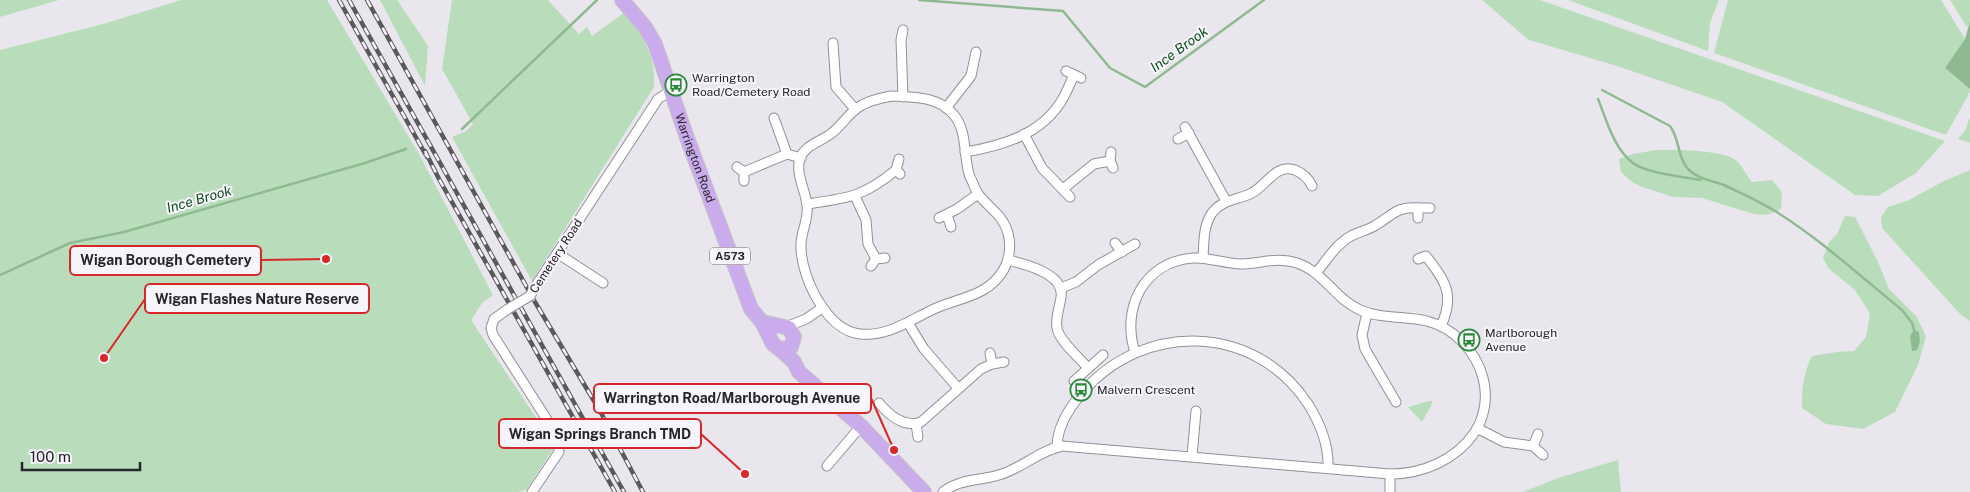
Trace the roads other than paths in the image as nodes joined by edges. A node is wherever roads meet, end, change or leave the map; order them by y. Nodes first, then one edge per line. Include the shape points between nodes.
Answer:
1 (622, 0) edge
2 (902, 30) dead end
3 (834, 43) dead end
4 (976, 52) dead end
5 (1073, 75) dead end
6 (670, 91) junction
7 (903, 97) junction
8 (946, 108) junction
9 (855, 109) junction
10 (774, 118) dead end
11 (1024, 134) junction
12 (1178, 139) dead end
13 (965, 152) junction
14 (787, 154) junction
15 (800, 158) junction
16 (899, 159) dead end
17 (1111, 160) dead end
18 (741, 173) dead end
19 (1312, 187) dead end
20 (1063, 189) junction
21 (978, 194) junction
22 (855, 196) junction
23 (1070, 197) dead end
24 (1226, 201) junction
25 (808, 204) junction
26 (1418, 208) junction
27 (1430, 208) dead end
28 (1418, 218) dead end
29 (951, 227) dead end
30 (1115, 243) dead end
31 (1135, 244) dead end
32 (1423, 247) dead end
33 (1122, 252) junction
34 (557, 253) junction
35 (1203, 258) junction
36 (1008, 260) junction
37 (877, 261) dead end
38 (1316, 273) junction
39 (603, 283) dead end
40 (1061, 288) junction
41 (822, 308) junction
42 (1367, 312) junction
43 (908, 323) junction
44 (1441, 326) junction
45 (784, 337) junction
46 (1135, 352) junction
47 (990, 353) dead end
48 (1103, 355) dead end
49 (1004, 362) dead end
50 (992, 364) junction
51 (1088, 368) junction
52 (1074, 381) dead end
53 (958, 388) junction
54 (1395, 396) dead end
55 (879, 403) dead end
56 (1196, 411) dead end
57 (916, 424) junction
58 (861, 426) junction
59 (1477, 428) junction
60 (1538, 434) dead end
61 (918, 437) dead end
62 (1533, 446) junction
63 (1057, 447) junction
64 (1543, 455) dead end
65 (1192, 456) junction
66 (827, 466) dead end
67 (1328, 468) junction
68 (1390, 474) junction
69 (532, 492) edge
70 (924, 492) edge
71 (943, 492) edge
72 (1390, 492) edge

1 - 6 main road, Warrington Road / A573 via 645,27 654,44
2 - 7 street via 898,40
3 - 9 street via 830,54 836,87
4 - 8 street via 971,76
5 - 11 street via 1063,99 1049,117
6 - 34 street, Cemetery Road via 658,99
6 - 45 main road, Warrington Road / A573 via 751,309 762,322
7 - 8 street via 927,99
7 - 9 street via 874,100
8 - 13 street via 958,121
9 - 15 street via 832,134 810,146
10 - 14 street
11 - 13 street via 994,146
11 - 20 street via 1042,168
12 - 24 street via 1187,130
13 - 21 street
14 - 15 street
14 - 18 street
15 - 25 street via 800,176
16 - 22 street via 898,172
17 - 20 street via 1094,164
19 - 24 street via 1298,172 1284,169 1275,172 1256,190
20 - 23 street
21 - 29 street via 943,217
21 - 36 street via 1005,224
22 - 25 street
22 - 37 street via 866,220 868,244
24 - 35 street via 1208,220
25 - 41 street via 801,253 806,275
26 - 27 street
26 - 28 street
26 - 38 street via 1396,210 1374,227 1350,237 1337,247
30 - 33 street
31 - 33 street
32 - 44 street via 1422,258 1448,293 1449,306
33 - 40 street
34 - 39 street
34 - 69 street, Cemetery Road, bridge via 530,296 494,319 491,328 558,437 560,452
35 - 38 street via 1243,264 1283,259 1299,263
35 - 46 street via 1182,259 1166,265 1146,282 1137,296 1130,318
36 - 40 street via 1042,270
36 - 43 street via 997,280 982,292 948,303
38 - 42 street via 1345,302
40 - 51 street via 1057,329
41 - 43 street via 839,327 859,334 883,333
41 - 45 street
42 - 44 street
42 - 54 street via 1362,335 1364,349
43 - 53 street via 924,349
44 - 59 street via 1464,343 1482,374 1485,401
45 - 58 main road, Warrington Road / A573 via 800,372
46 - 63 street via 1106,369 1077,399 1063,424
46 - 67 street via 1169,343 1196,341 1230,346 1252,354 1284,376 1303,396 1322,432 1328,450
47 - 50 street
48 - 51 street
49 - 50 street
50 - 53 street
51 - 52 street
53 - 57 street
55 - 57 street via 884,415
56 - 65 street
57 - 61 street
58 - 66 street
58 - 70 main road, Warrington Road / A573
59 - 62 street via 1504,442
59 - 68 street via 1460,449 1429,468 1408,474
60 - 62 street
62 - 64 street
63 - 65 street
63 - 71 street via 1004,474 955,484
65 - 67 street
67 - 68 street
68 - 72 street

